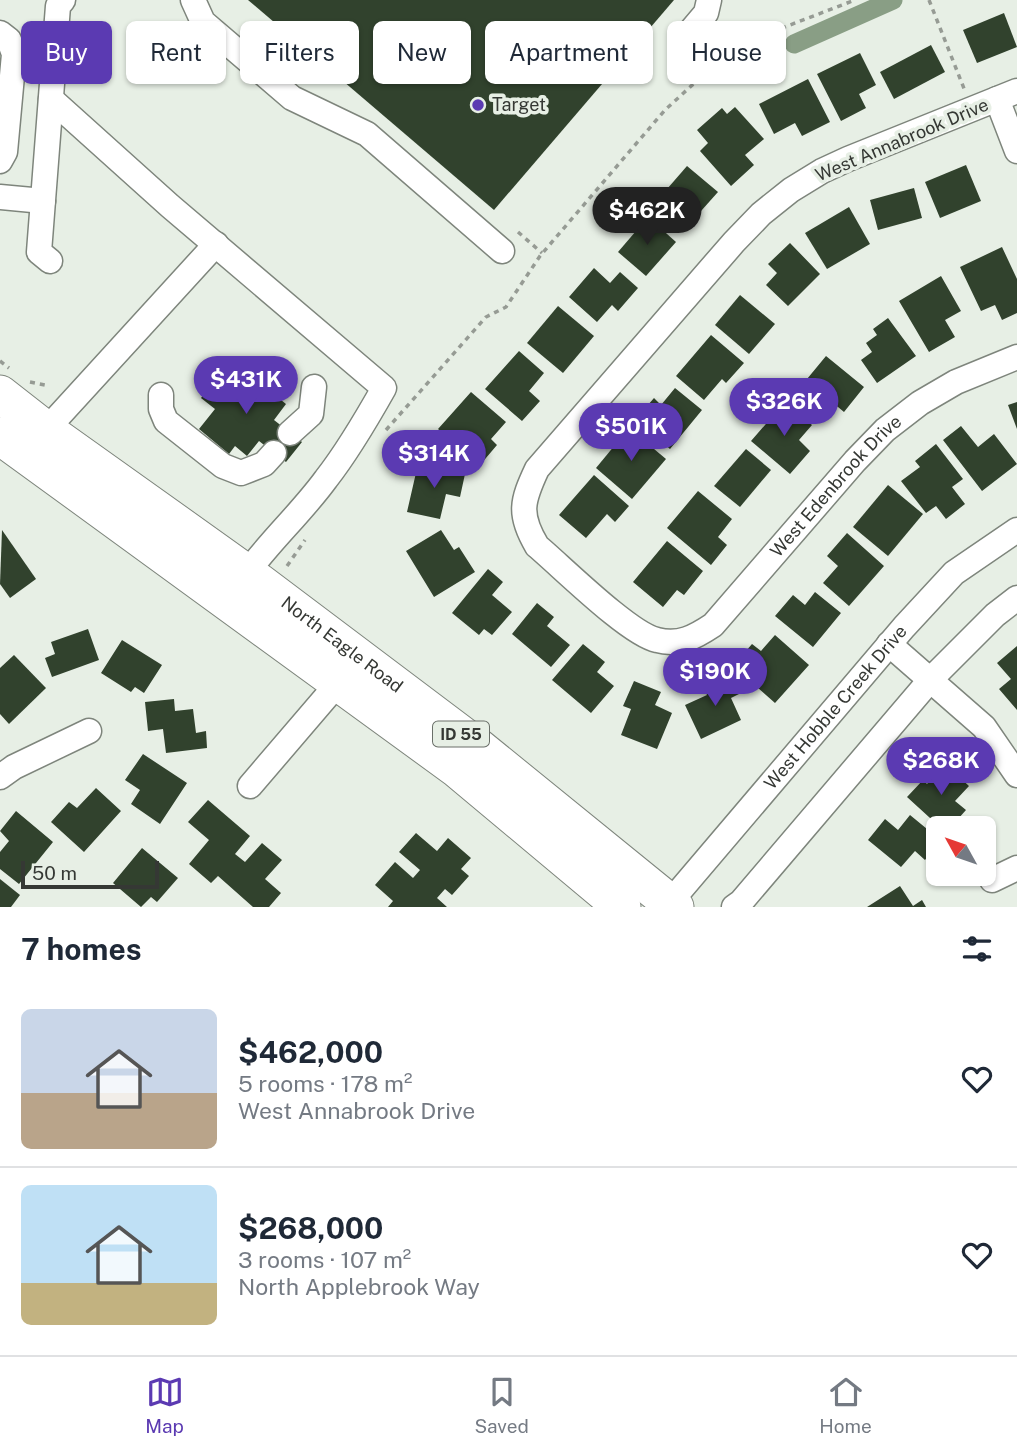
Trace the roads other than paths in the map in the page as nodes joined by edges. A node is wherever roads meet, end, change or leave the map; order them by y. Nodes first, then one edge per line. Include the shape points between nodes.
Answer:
1 (193, 0) edge
2 (709, 0) edge
3 (52, 2) edge
4 (699, 21) edge
5 (0, 33) edge
6 (1007, 95) edge
7 (51, 99) junction
8 (1017, 150) edge
9 (0, 160) edge
10 (0, 197) edge
11 (43, 201) junction
12 (216, 244) junction
13 (502, 251) dead end
14 (50, 261) dead end
15 (1017, 357) edge
16 (314, 387) dead end
17 (0, 394) edge
18 (161, 396) dead end
19 (46, 430) junction
20 (290, 433) dead end
21 (0, 436) edge
22 (274, 453) dead end
23 (1017, 530) edge
24 (246, 574) junction
25 (1017, 598) edge
26 (677, 642) joint
27 (889, 644) junction
28 (931, 679) junction
29 (339, 682) junction
30 (89, 731) dead end
31 (1017, 775) edge
32 (0, 777) edge
33 (250, 786) dead end
34 (1017, 868) edge
35 (996, 878) edge
36 (670, 906) edge
37 (622, 907) edge
38 (734, 907) edge

1 - 13 street via 203,22 292,98 367,134
2 - 4 street
3 - 7 street
5 - 9 street via 9,40 14,54 5,152
6 - 8 street
6 - 26 street, West Annabrook Drive via 848,159 792,190 761,214 537,469 522,511 537,546 634,629 656,640
7 - 11 street
7 - 12 street
10 - 11 street
11 - 14 street via 39,252
12 - 19 street
12 - 24 street via 383,388 325,482
15 - 26 street, West Edenbrook Drive via 956,382 885,430 713,625 694,638
16 - 20 street via 311,414
17 - 19 highway, North Eagle Road / ID 55
18 - 22 street via 166,421 223,466 241,473 264,464
19 - 24 highway, North Eagle Road / ID 55
21 - 29 highway, North Eagle Road / ID 55
23 - 27 street, West Hobble Creek Drive via 954,573
24 - 36 highway, North Eagle Road / ID 55 via 478,747
25 - 28 street
27 - 28 street
27 - 36 street, West Hobble Creek Drive
28 - 31 street via 984,727
28 - 38 street
29 - 33 street
29 - 37 highway, North Eagle Road / ID 55 via 457,769
30 - 32 street
34 - 35 street

